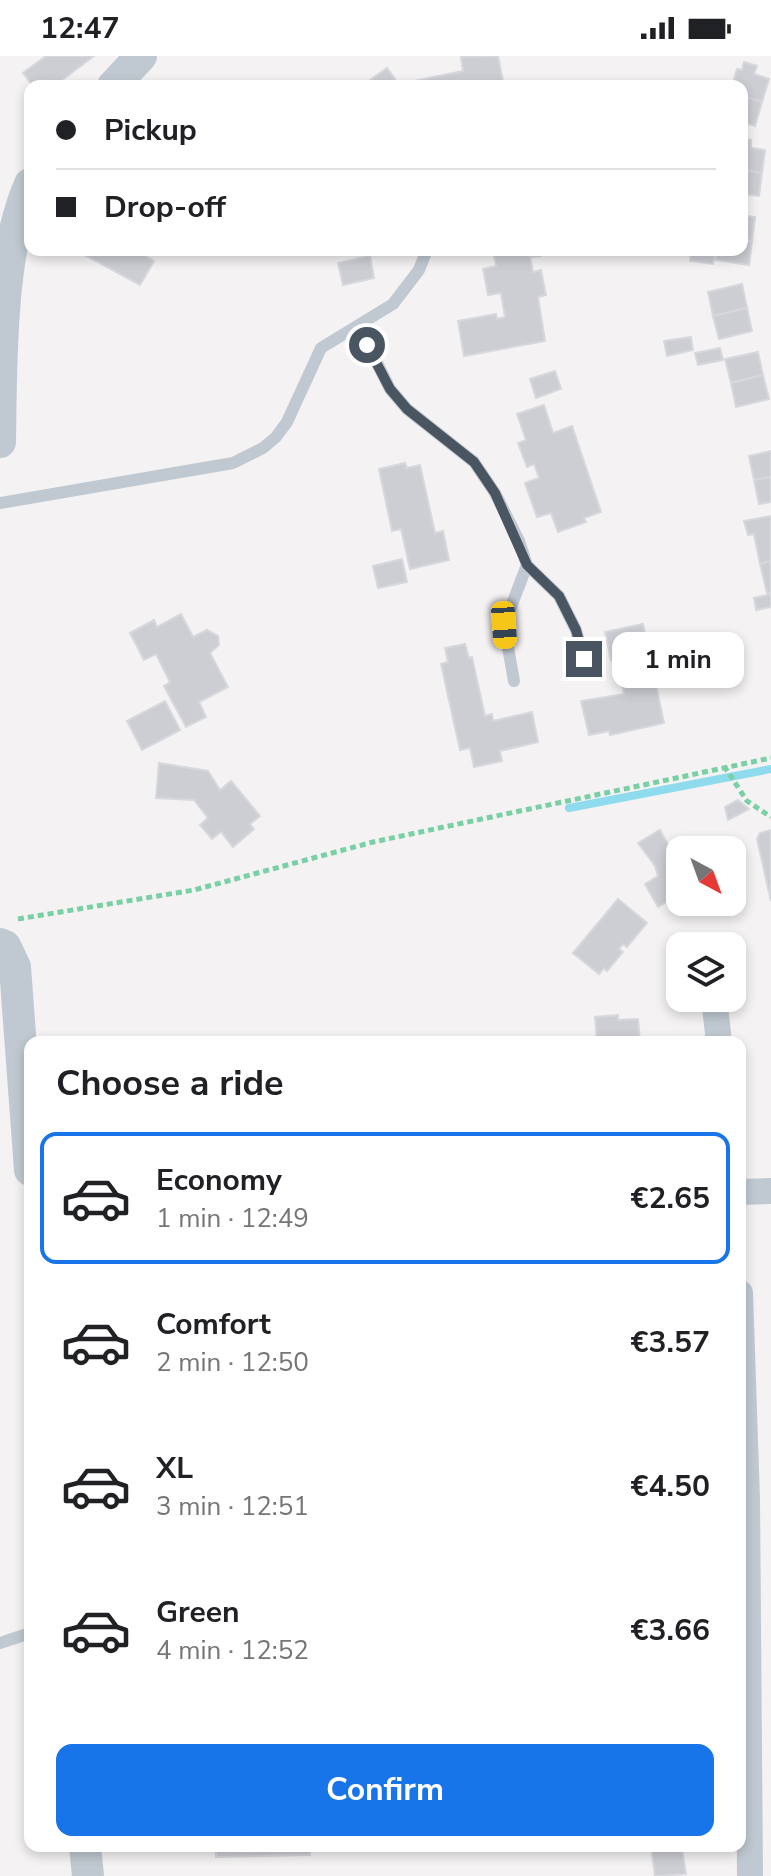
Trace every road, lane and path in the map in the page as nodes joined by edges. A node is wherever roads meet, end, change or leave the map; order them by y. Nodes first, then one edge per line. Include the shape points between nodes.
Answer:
1 (141, 56) edge
2 (119, 80) edge
3 (24, 193) edge
4 (5, 220) edge
5 (425, 256) edge
6 (359, 327) junction
7 (0, 442) edge
8 (0, 503) edge
9 (527, 565) junction
10 (584, 659) dead end
11 (514, 681) dead end
12 (771, 758) edge
13 (724, 766) junction
14 (771, 817) edge
15 (8, 932) edge
16 (716, 1012) edge
17 (718, 1036) edge
18 (24, 1089) edge
19 (771, 1191) edge
20 (746, 1192) edge
21 (746, 1470) edge
22 (24, 1635) edge
23 (0, 1643) edge
24 (86, 1852) edge
25 (88, 1876) edge
26 (750, 1876) edge

1 - 2 street
3 - 4 street
4 - 7 street
5 - 6 lane via 393,304
6 - 8 lane via 321,348 287,422 249,457
6 - 9 lane via 375,363 407,409 474,462 495,493
9 - 10 lane via 559,596
9 - 11 lane via 504,625
12 - 13 path
13 - 14 path via 747,801
13 - 15 path via 373,842
15 - 18 street via 5,946 15,967
16 - 17 street
19 - 20 street
21 - 26 street
22 - 23 lane
24 - 25 street

